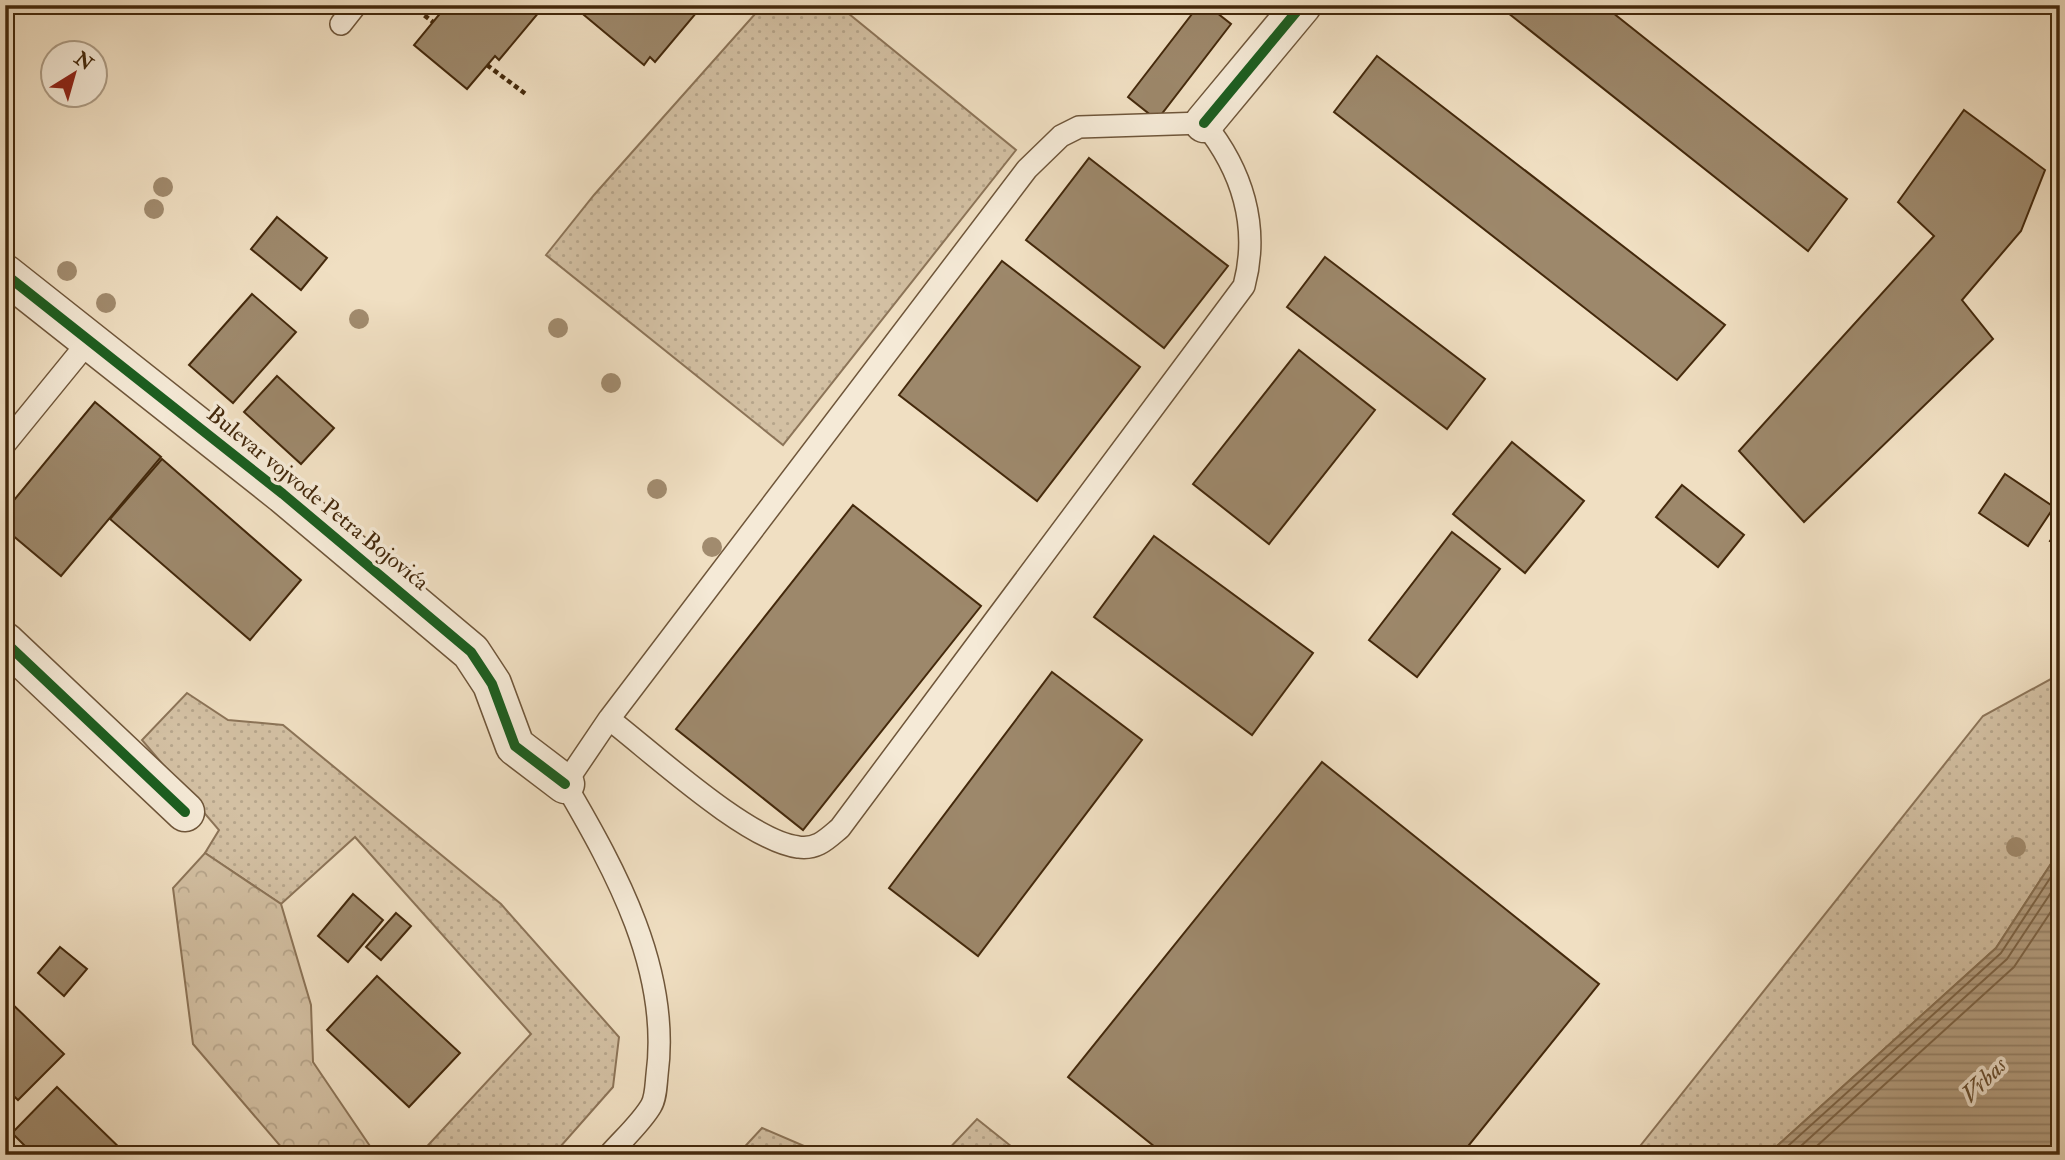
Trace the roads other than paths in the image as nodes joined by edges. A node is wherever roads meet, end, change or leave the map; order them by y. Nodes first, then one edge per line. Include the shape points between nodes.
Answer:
1 (356, 5) edge
2 (1295, 8) edge
3 (341, 24) dead end
4 (1204, 123) junction
5 (5, 274) edge
6 (89, 341) junction
7 (5, 444) edge
8 (5, 642) edge
9 (609, 719) junction
10 (565, 784) junction
11 (185, 811) dead end
12 (620, 1151) edge

1 - 3 lane
2 - 4 street
4 - 9 lane via 1079,127 1061,136 1027,169
4 - 9 lane via 1239,176 1250,225 1250,262 1244,286 840,828 819,846 799,848 773,839 740,821
5 - 6 street, Bulevar vojvode Petra Bojovića
6 - 7 lane
6 - 10 street, Bulevar vojvode Petra Bojovića via 283,494 471,652 492,684 515,746
8 - 11 street
9 - 10 lane
10 - 12 lane via 602,847 628,909 660,1012 653,1104

